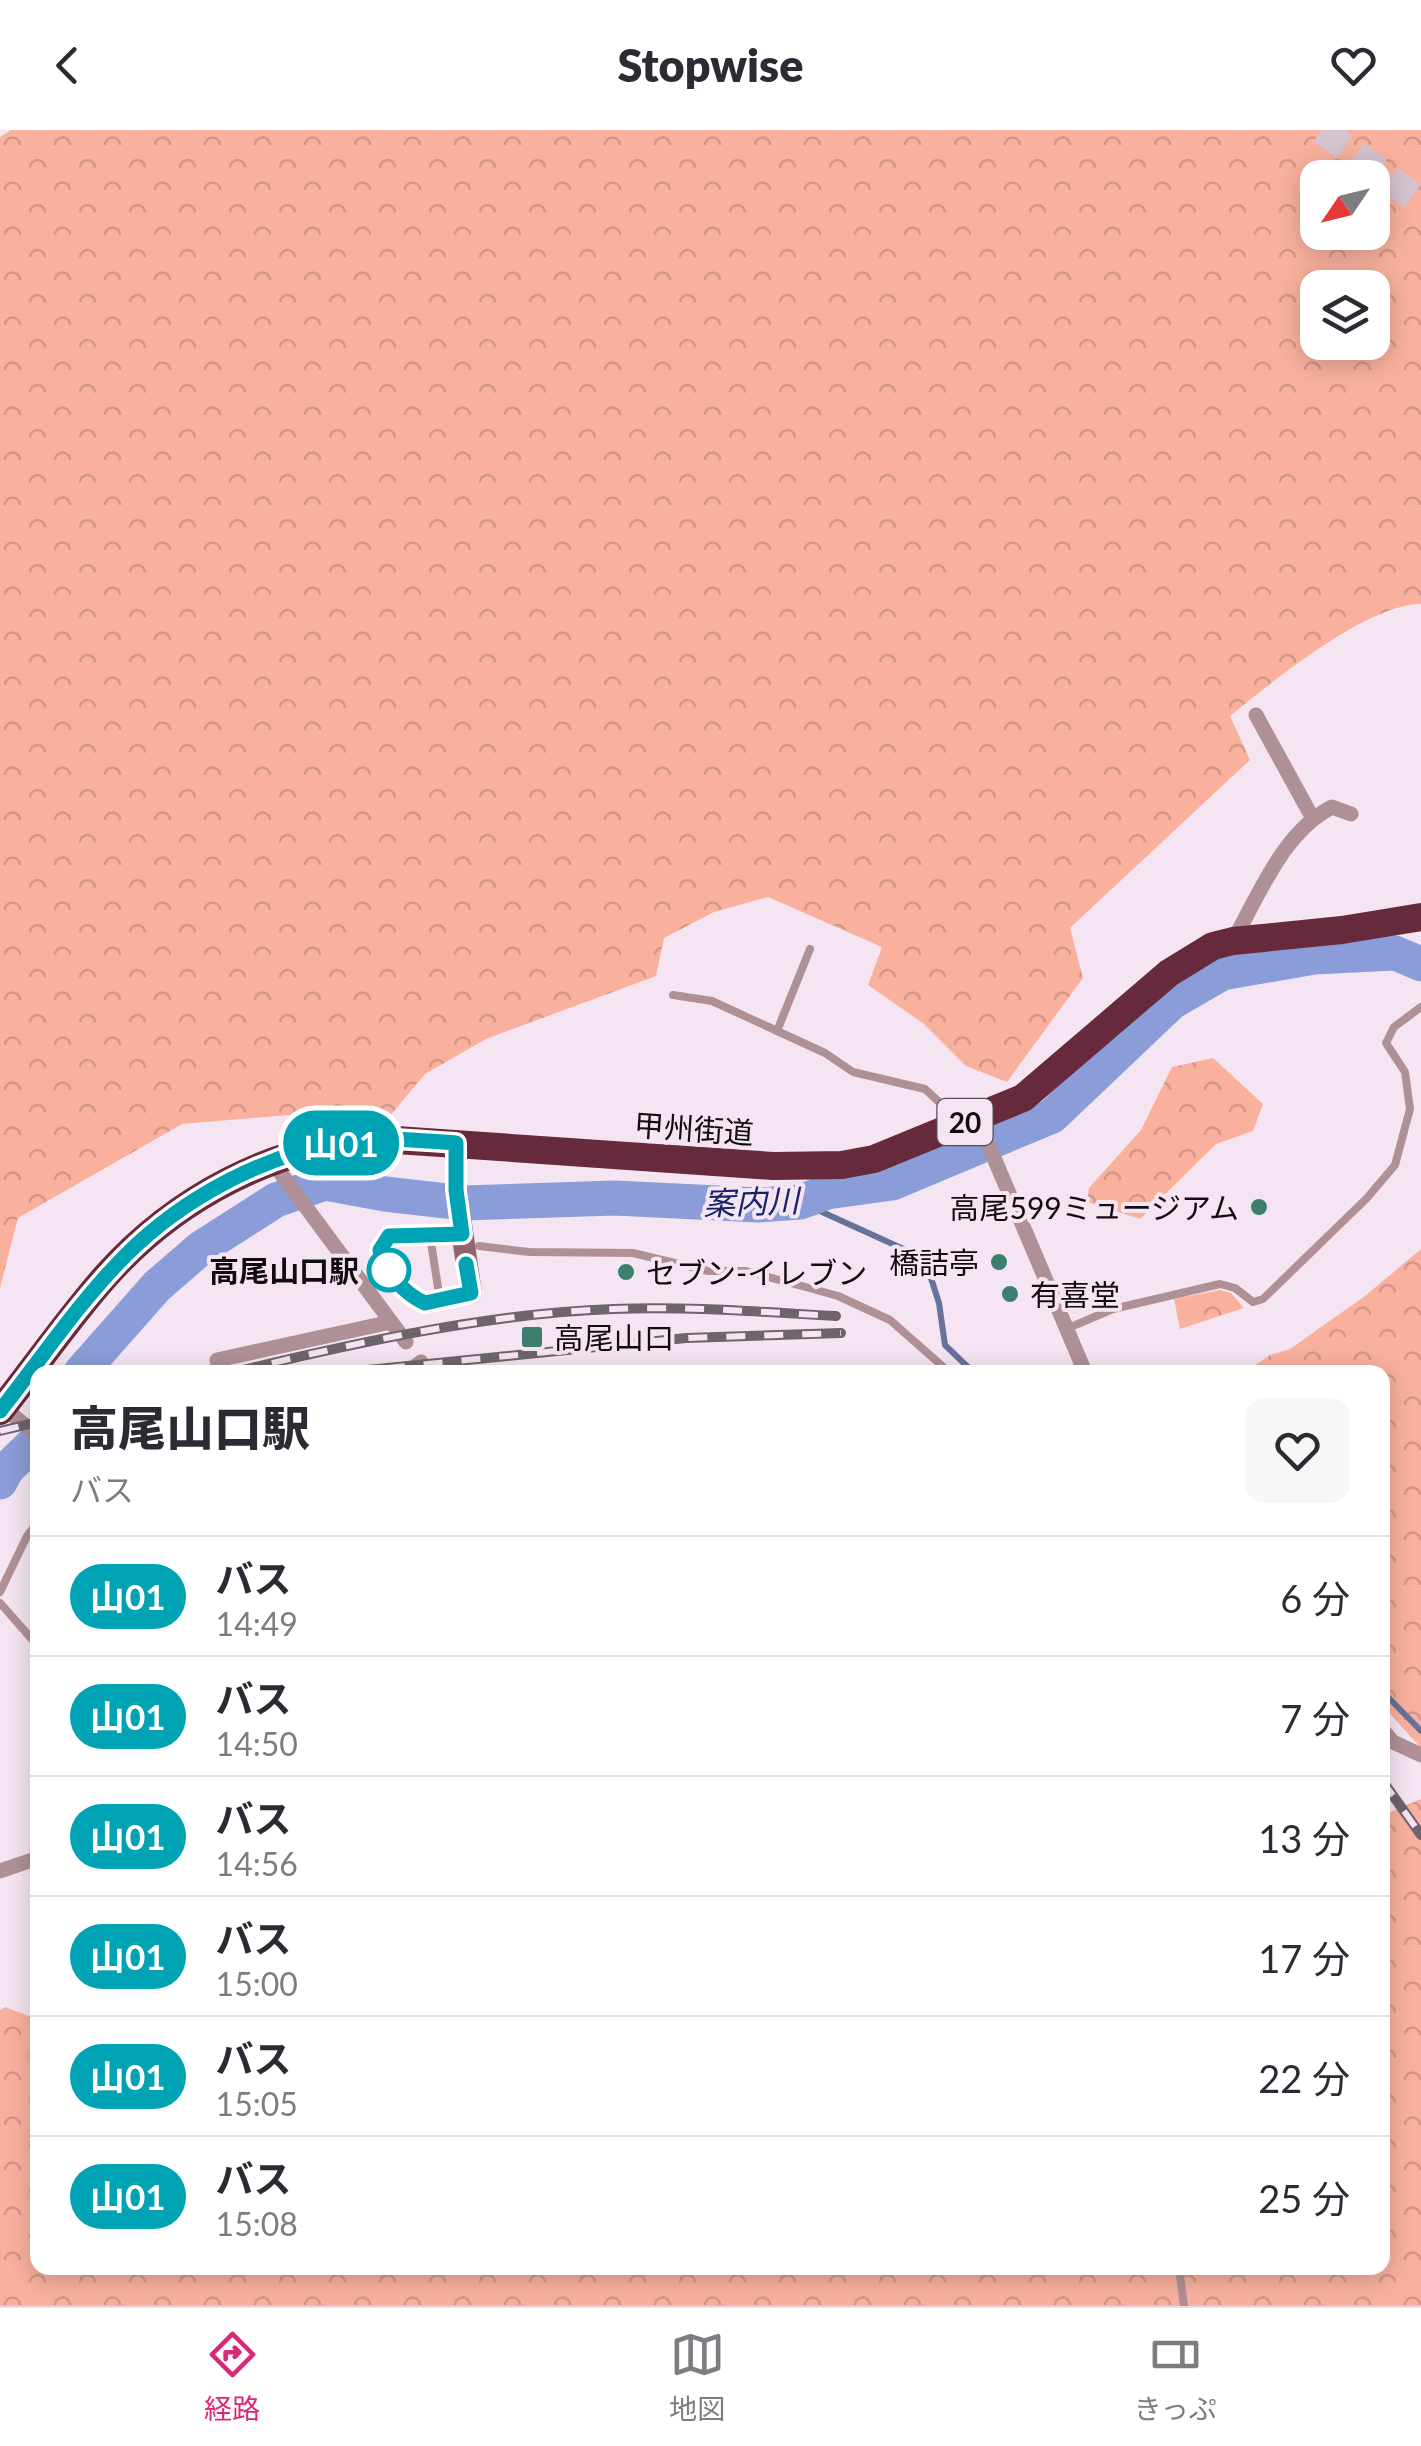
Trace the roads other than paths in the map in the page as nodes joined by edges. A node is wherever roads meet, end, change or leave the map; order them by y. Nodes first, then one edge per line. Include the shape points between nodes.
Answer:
1 (1256, 715) dead end
2 (1351, 814) dead end
3 (1312, 817) junction
4 (1421, 918) edge
5 (1233, 941) junction
6 (810, 949) dead end
7 (673, 995) dead end
8 (1421, 1007) edge
9 (776, 1031) junction
10 (974, 1127) junction
11 (456, 1143) junction
12 (276, 1168) junction
13 (430, 1236) junction
14 (467, 1236) junction
15 (471, 1293) joint
16 (440, 1300) junction
17 (391, 1322) junction
18 (1066, 1328) junction
19 (406, 1342) dead end
20 (420, 1362) dead end
21 (41, 1365) edge
22 (219, 1365) edge
23 (416, 1365) edge
24 (941, 1365) edge
25 (1082, 1365) edge
26 (30, 1380) edge
27 (7, 1412) edge
28 (30, 1430) edge
29 (30, 1531) edge
30 (0, 1592) edge
31 (0, 1603) edge
32 (30, 1637) edge
33 (1390, 1738) edge
34 (1421, 1755) edge
35 (30, 1861) edge
36 (0, 1872) edge
37 (1179, 2275) edge
38 (1184, 2306) edge

1 - 3 street
2 - 3 street via 1332,807
3 - 5 street via 1288,845
4 - 5 highway, 甲州街道 / 20
5 - 10 highway, 甲州街道 / 20 via 1190,958 1034,1090
6 - 9 lane
7 - 9 lane via 712,1001
8 - 18 lane via 1386,1042 1405,1072 1410,1109 1394,1165 1263,1299 1253,1302 1220,1284 1113,1309
9 - 10 lane via 854,1072 925,1090
10 - 11 highway, 甲州街道 / 20 via 842,1165
10 - 18 street via 998,1166
11 - 12 highway, 甲州街道 / 20 via 352,1141
11 - 14 street via 456,1190
12 - 17 street
12 - 21 highway, 甲州街道 / 20 via 240,1175 130,1251
13 - 14 lane
13 - 16 lane
13 - 16 lane via 389,1236 382,1242 382,1260 405,1292 425,1303
14 - 15 street
14 - 24 lane via 528,1252 633,1253 802,1286 890,1320
15 - 16 lane
17 - 19 street
17 - 22 street via 218,1360
18 - 25 street
20 - 23 street
26 - 27 highway, 甲州街道 / 20
27 - 28 street
29 - 30 lane
31 - 32 lane
33 - 34 street
35 - 36 street
37 - 38 lane

